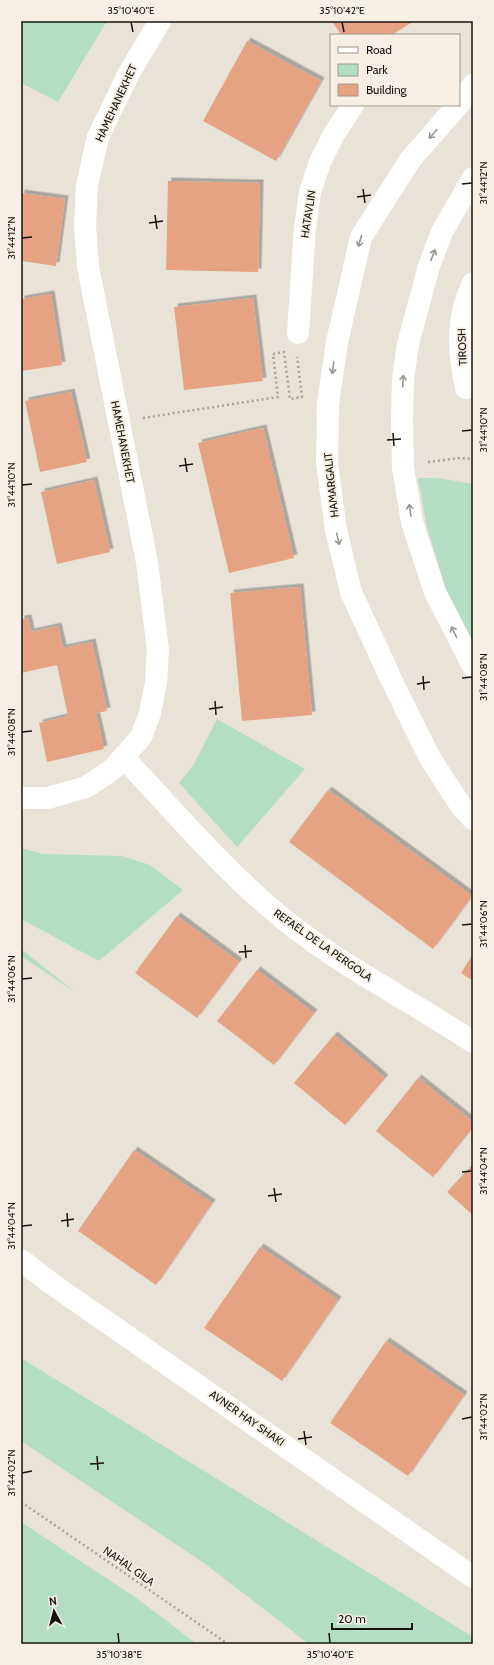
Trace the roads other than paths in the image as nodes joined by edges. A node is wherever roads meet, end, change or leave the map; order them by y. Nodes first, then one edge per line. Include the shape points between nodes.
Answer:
1 (160, 21) edge
2 (352, 106) edge
3 (456, 106) edge
4 (473, 178) edge
5 (473, 283) edge
6 (297, 341) road end
7 (466, 388) dead end
8 (473, 666) edge
9 (124, 758) junction
10 (21, 798) edge
11 (473, 819) edge
12 (473, 1042) edge
13 (21, 1260) edge
14 (473, 1577) edge

1 - 9 street, HAMEHANEKHET via 129,73 98,137 87,185 85,226 88,267 147,562 158,650 156,683 150,712 141,737
2 - 6 street, HATAVLIN via 320,162 310,192
3 -> 11 street, HAMARGALIT via 410,160 361,237 337,342 328,404 327,463 336,530 351,592 430,758 460,806
8 -> 4 street via 435,592 412,522 403,468 402,419 403,379 414,316 442,232
5 - 7 street, TIROSH via 466,297 459,329 460,359
9 - 10 street, HAMEHANEKHET via 113,769 86,787 48,798
9 - 12 street, REFAEL DE LA PERGOLA via 206,846 268,907 340,959
13 - 14 street, AVNER HAY SHAKI

